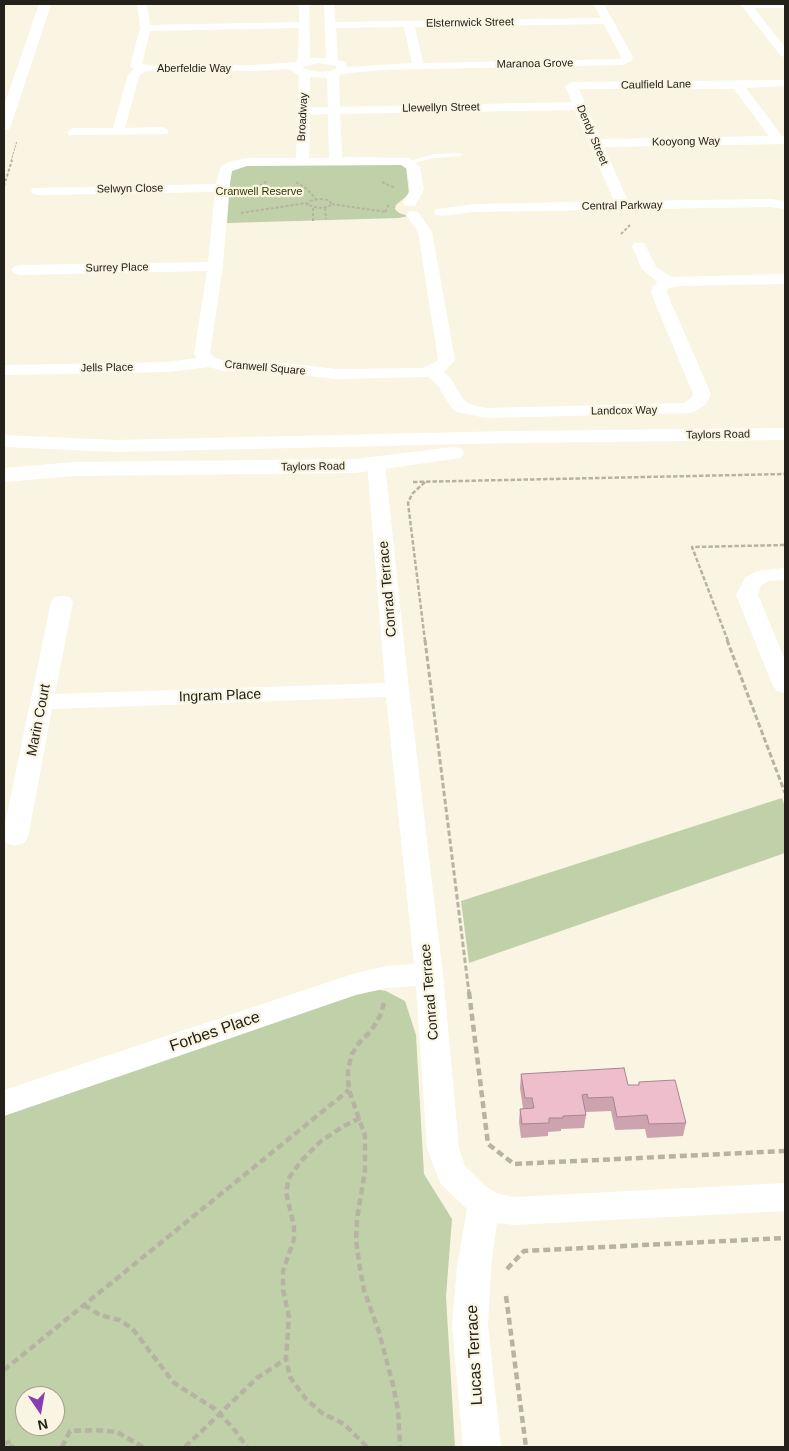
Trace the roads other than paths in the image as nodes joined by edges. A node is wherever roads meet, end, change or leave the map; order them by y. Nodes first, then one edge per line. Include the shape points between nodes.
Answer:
1 (33, 4) edge
2 (45, 4) edge
3 (142, 4) edge
4 (304, 4) edge
5 (329, 4) edge
6 (599, 4) edge
7 (746, 5) edge
8 (785, 5) edge
9 (609, 21) junction
10 (409, 24) junction
11 (303, 25) junction
12 (330, 25) junction
13 (146, 28) junction
14 (33, 36) junction
15 (773, 39) junction
16 (785, 39) edge
17 (785, 54) edge
18 (561, 64) junction
19 (418, 66) junction
20 (335, 67) junction
21 (144, 68) junction
22 (300, 68) junction
23 (785, 83) edge
24 (740, 85) junction
25 (571, 86) junction
26 (579, 106) junction
27 (304, 110) junction
28 (333, 110) junction
29 (4, 126) edge
30 (118, 131) junction
31 (163, 131) dead end
32 (73, 132) dead end
33 (782, 140) edge
34 (595, 143) junction
35 (459, 155) dead end
36 (336, 161) junction
37 (302, 162) junction
38 (409, 162) junction
39 (222, 188) junction
40 (38, 191) dead end
41 (785, 200) edge
42 (770, 203) junction
43 (426, 205) junction
44 (785, 205) edge
45 (623, 206) junction
46 (639, 246) dead end
47 (215, 266) junction
48 (18, 270) dead end
49 (785, 278) edge
50 (668, 282) junction
51 (209, 362) junction
52 (4, 370) edge
53 (433, 371) junction
54 (785, 434) edge
55 (4, 441) edge
56 (375, 452) junction
57 (4, 475) edge
58 (785, 574) edge
59 (62, 602) dead end
60 (785, 686) edge
61 (398, 690) junction
62 (42, 702) junction
63 (16, 837) dead end
64 (429, 974) junction
65 (4, 1103) edge
66 (785, 1196) edge
67 (484, 1203) junction
68 (482, 1447) edge

1 - 14 main road
2 - 14 main road
3 - 13 street, Aberfeldie Way
4 - 11 street, Broadway
5 - 12 street
6 - 9 street, Maranoa Grove
7 - 8 street
7 - 15 street
9 - 10 street, Elsternwick Street
9 - 18 street, Maranoa Grove via 627,60
10 - 12 street, Elsternwick Street
10 - 19 street
11 - 13 street
11 - 22 street, Broadway via 304,59
12 - 20 street
13 - 21 street, Aberfeldie Way via 136,66
14 - 29 main road
15 - 16 street
15 - 17 street
18 - 19 street, Maranoa Grove
18 - 25 street, Dendy Street
19 - 20 street, Maranoa Grove
20 - 22 street, Maranoa Grove via 319,60
20 - 28 street
21 - 22 street, Aberfeldie Way
21 - 30 street via 134,75
22 - 27 street, Broadway via 305,79
23 - 24 street
24 - 25 street, Caulfield Lane
24 - 33 street, Kooyong Way
25 - 26 street, Dendy Street
26 - 28 street, Llewellyn Street
26 - 34 street, Dendy Street
27 - 28 street, Llewellyn Street
27 - 37 street, Broadway
28 - 36 street
30 - 31 street
30 - 32 street
33 - 34 street, Kooyong Way
34 - 45 street, Dendy Street
35 - 38 lane, Cranwell Square
36 - 37 street, Cranwell Square
36 - 38 street, Cranwell Square
37 - 39 street, Cranwell Square via 247,162 230,166 226,169
38 - 43 street
39 - 40 street, Selwyn Close
39 - 47 street, Cranwell Square
41 - 42 street, Central Parkway
42 - 44 street, Central Parkway
42 - 45 street, Central Parkway
43 - 45 street, Central Parkway via 475,208
43 - 53 street via 425,232 448,360
46 - 50 street via 650,269
47 - 48 street, Surrey Place
47 - 51 street, Cranwell Square via 202,354
49 - 50 street
50 - 53 street, Landcox Way via 661,286 659,293 702,394 700,400 688,408 486,413 462,408
51 - 52 street, Jells Place via 168,367
51 - 53 street, Cranwell Square via 224,366 276,367 336,374
54 - 56 main road, Taylors Road via 621,437
55 - 56 main road, Taylors Road
56 - 57 main road, Taylors Road via 355,466 74,469
56 - 61 street, Conrad Terrace
58 - 60 street via 764,575 752,582 747,595
59 - 62 street, Marin Court
61 - 62 street, Ingram Place
61 - 64 street, Conrad Terrace
62 - 63 street, Marin Court
64 - 65 street, Forbes Place via 387,977 353,985
64 - 67 street, Conrad Terrace via 446,1162 459,1184
66 - 67 street, Conrad Terrace via 514,1211
67 - 68 street, Lucas Terrace via 474,1267 470,1325

